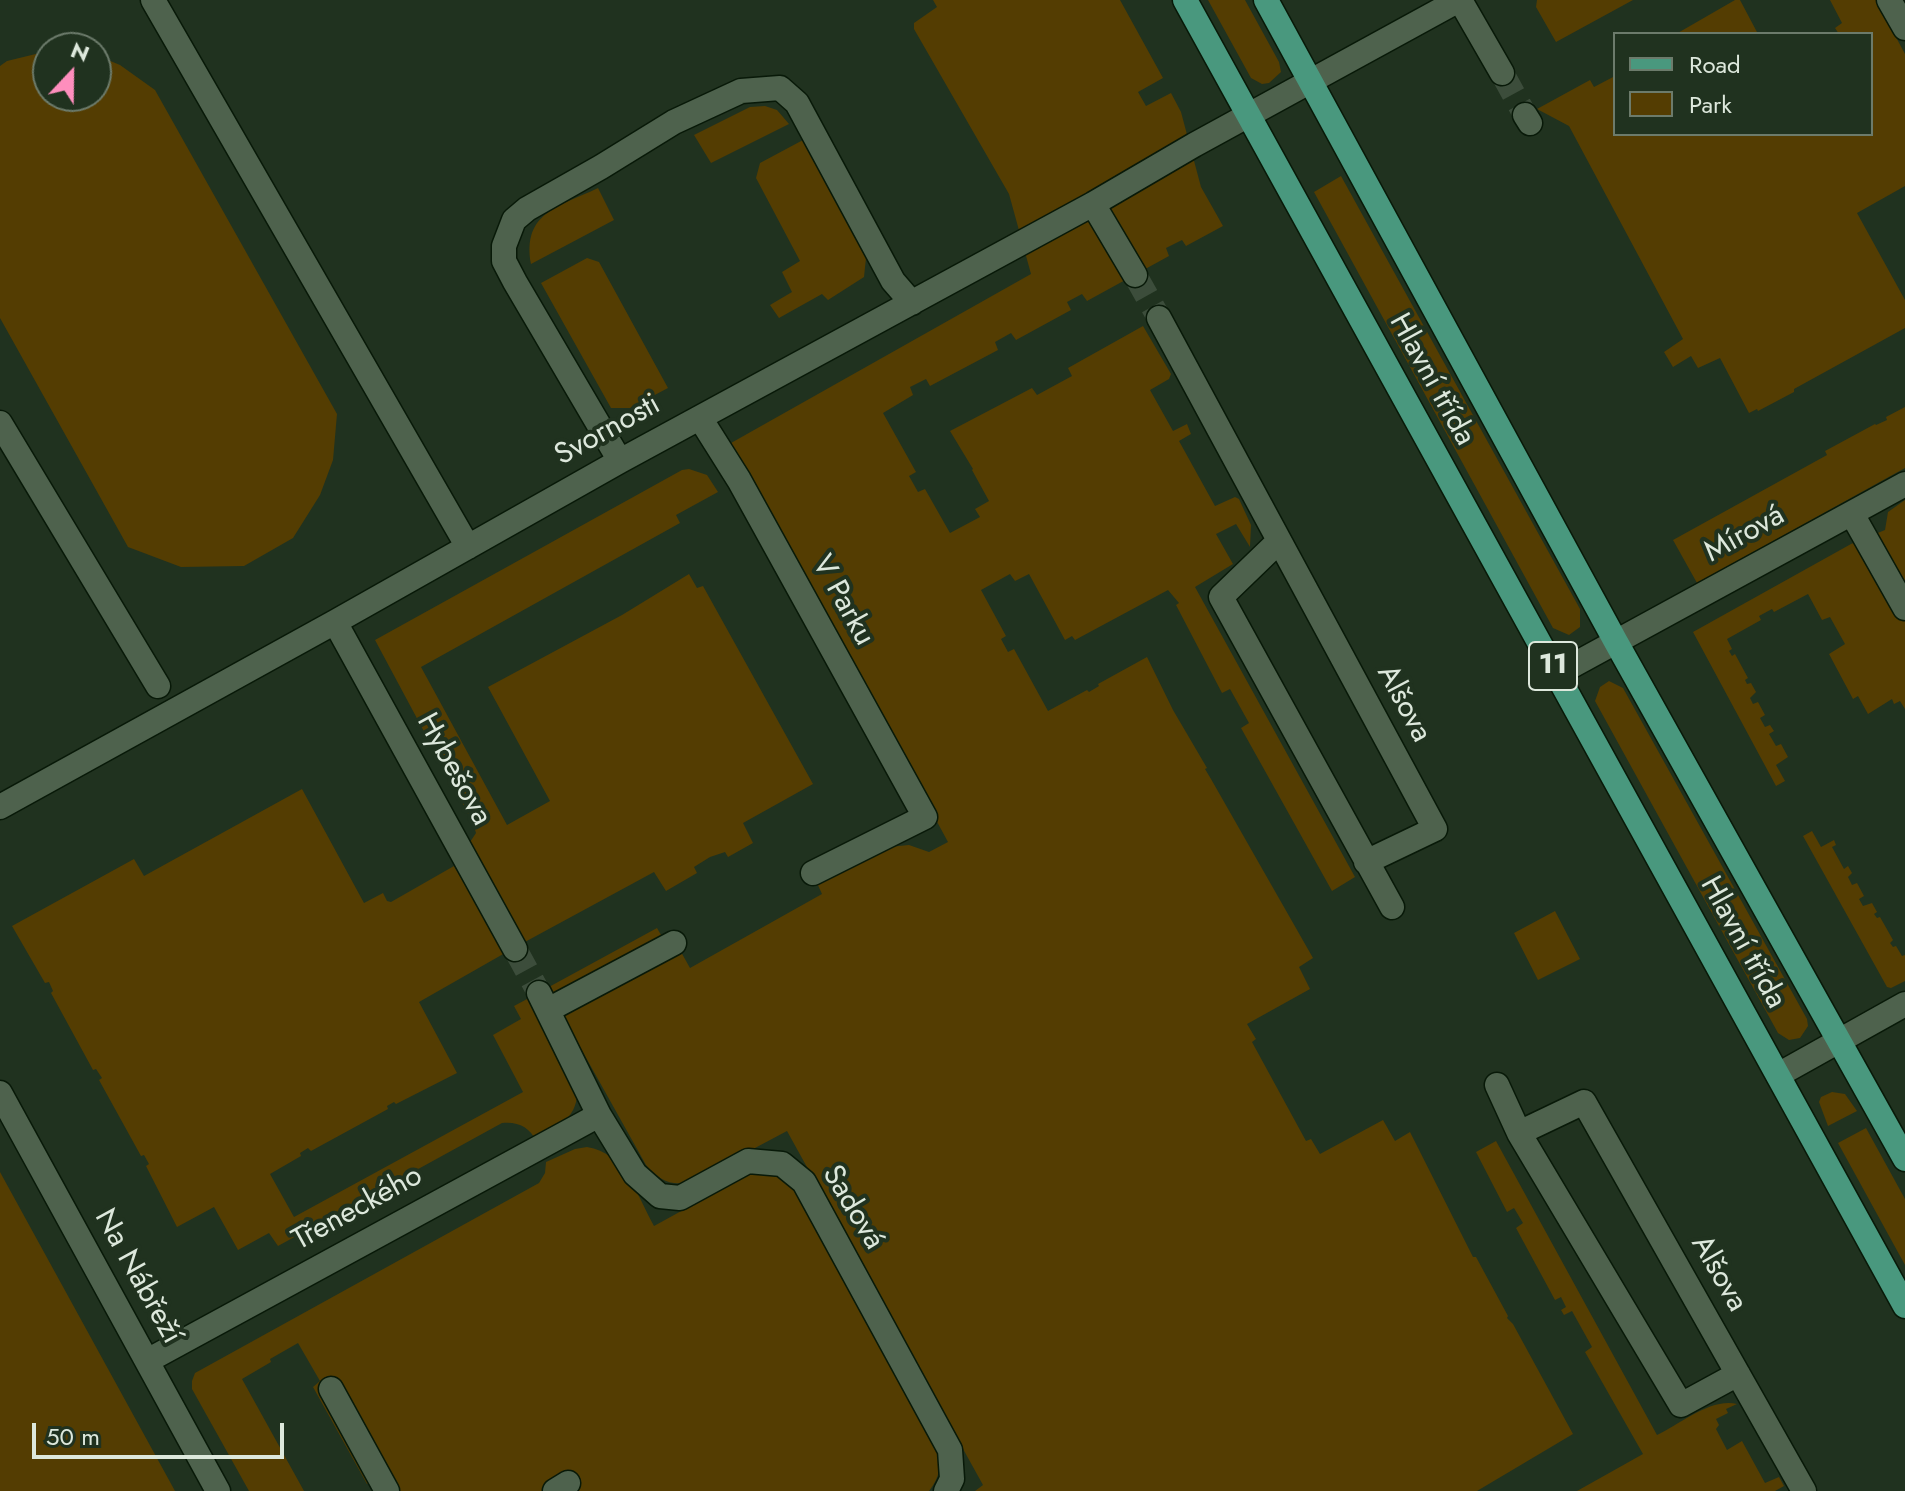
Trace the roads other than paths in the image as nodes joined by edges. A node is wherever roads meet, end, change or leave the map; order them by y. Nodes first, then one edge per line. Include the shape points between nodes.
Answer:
1 (153, 0) edge
2 (1185, 0) edge
3 (1266, 0) edge
4 (1459, 0) edge
5 (1889, 0) edge
6 (1905, 28) edge
7 (1502, 73) tunnel mouth
8 (1311, 82) junction
9 (1250, 116) junction
10 (1093, 204) junction
11 (1135, 275) tunnel mouth
12 (912, 303) junction
13 (1159, 318) tunnel mouth
14 (700, 418) junction
15 (0, 423) edge
16 (620, 461) junction
17 (1905, 484) edge
18 (1852, 514) junction
19 (1279, 541) junction
20 (468, 547) junction
21 (1905, 608) edge
22 (335, 622) junction
23 (1616, 642) junction
24 (1557, 674) junction
25 (158, 686) dead end
26 (0, 807) edge
27 (1366, 862) junction
28 (813, 873) dead end
29 (1392, 907) dead end
30 (674, 943) dead end
31 (515, 949) tunnel mouth
32 (1905, 1004) edge
33 (1840, 1041) junction
34 (1778, 1075) junction
35 (1497, 1085) dead end
36 (0, 1093) edge
37 (599, 1115) junction
38 (1519, 1133) junction
39 (1905, 1159) edge
40 (1905, 1306) edge
41 (147, 1361) junction
42 (1738, 1374) junction
43 (331, 1389) dead end
44 (218, 1491) edge
45 (387, 1491) edge
46 (946, 1491) edge
47 (1804, 1491) edge

1 - 20 street
2 - 9 main road, Hlavní třída / 11
3 - 8 main road, 11
4 - 7 street
4 - 8 street
5 - 6 street
8 - 9 street
8 - 23 main road, 11
9 - 10 street, Svornosti
9 - 24 main road, Hlavní třída / 11
10 - 11 street
10 - 12 street, Svornosti
12 - 14 street, Svornosti
12 - 16 street via 893,281 797,103 780,88 741,91 674,122 527,209 514,220 504,246 504,261 515,282
13 - 19 street, Alšova
14 - 16 street, Svornosti
14 - 28 street, V Parku via 925,817
15 - 25 street
16 - 20 street, Svornosti
17 - 18 street, Mírová
18 - 21 street
18 - 23 street, Mírová
19 - 27 street via 1221,597
19 - 27 street, Alšova via 1435,829
20 - 22 street, Svornosti
22 - 26 street, Svornosti
22 - 31 street, Hybešova
23 - 24 street
23 - 33 main road, 11
24 - 34 main road, Hlavní třída / 11
27 - 29 street
30 - 37 street, Sadová via 544,1002
32 - 33 street
33 - 34 street
33 - 39 main road, 11
34 - 40 main road, Hlavní třída / 11
35 - 38 street
36 - 41 street, Na Nábřeží
37 - 41 street, Třeneckého
37 - 46 street, Sadová via 635,1174 660,1196 680,1198 748,1161 782,1164 804,1182 950,1450 952,1479
38 - 42 street via 1681,1405
38 - 42 street, Alšova via 1584,1102
41 - 44 street, Na Nábřeží
42 - 47 street, Alšova
43 - 45 street

